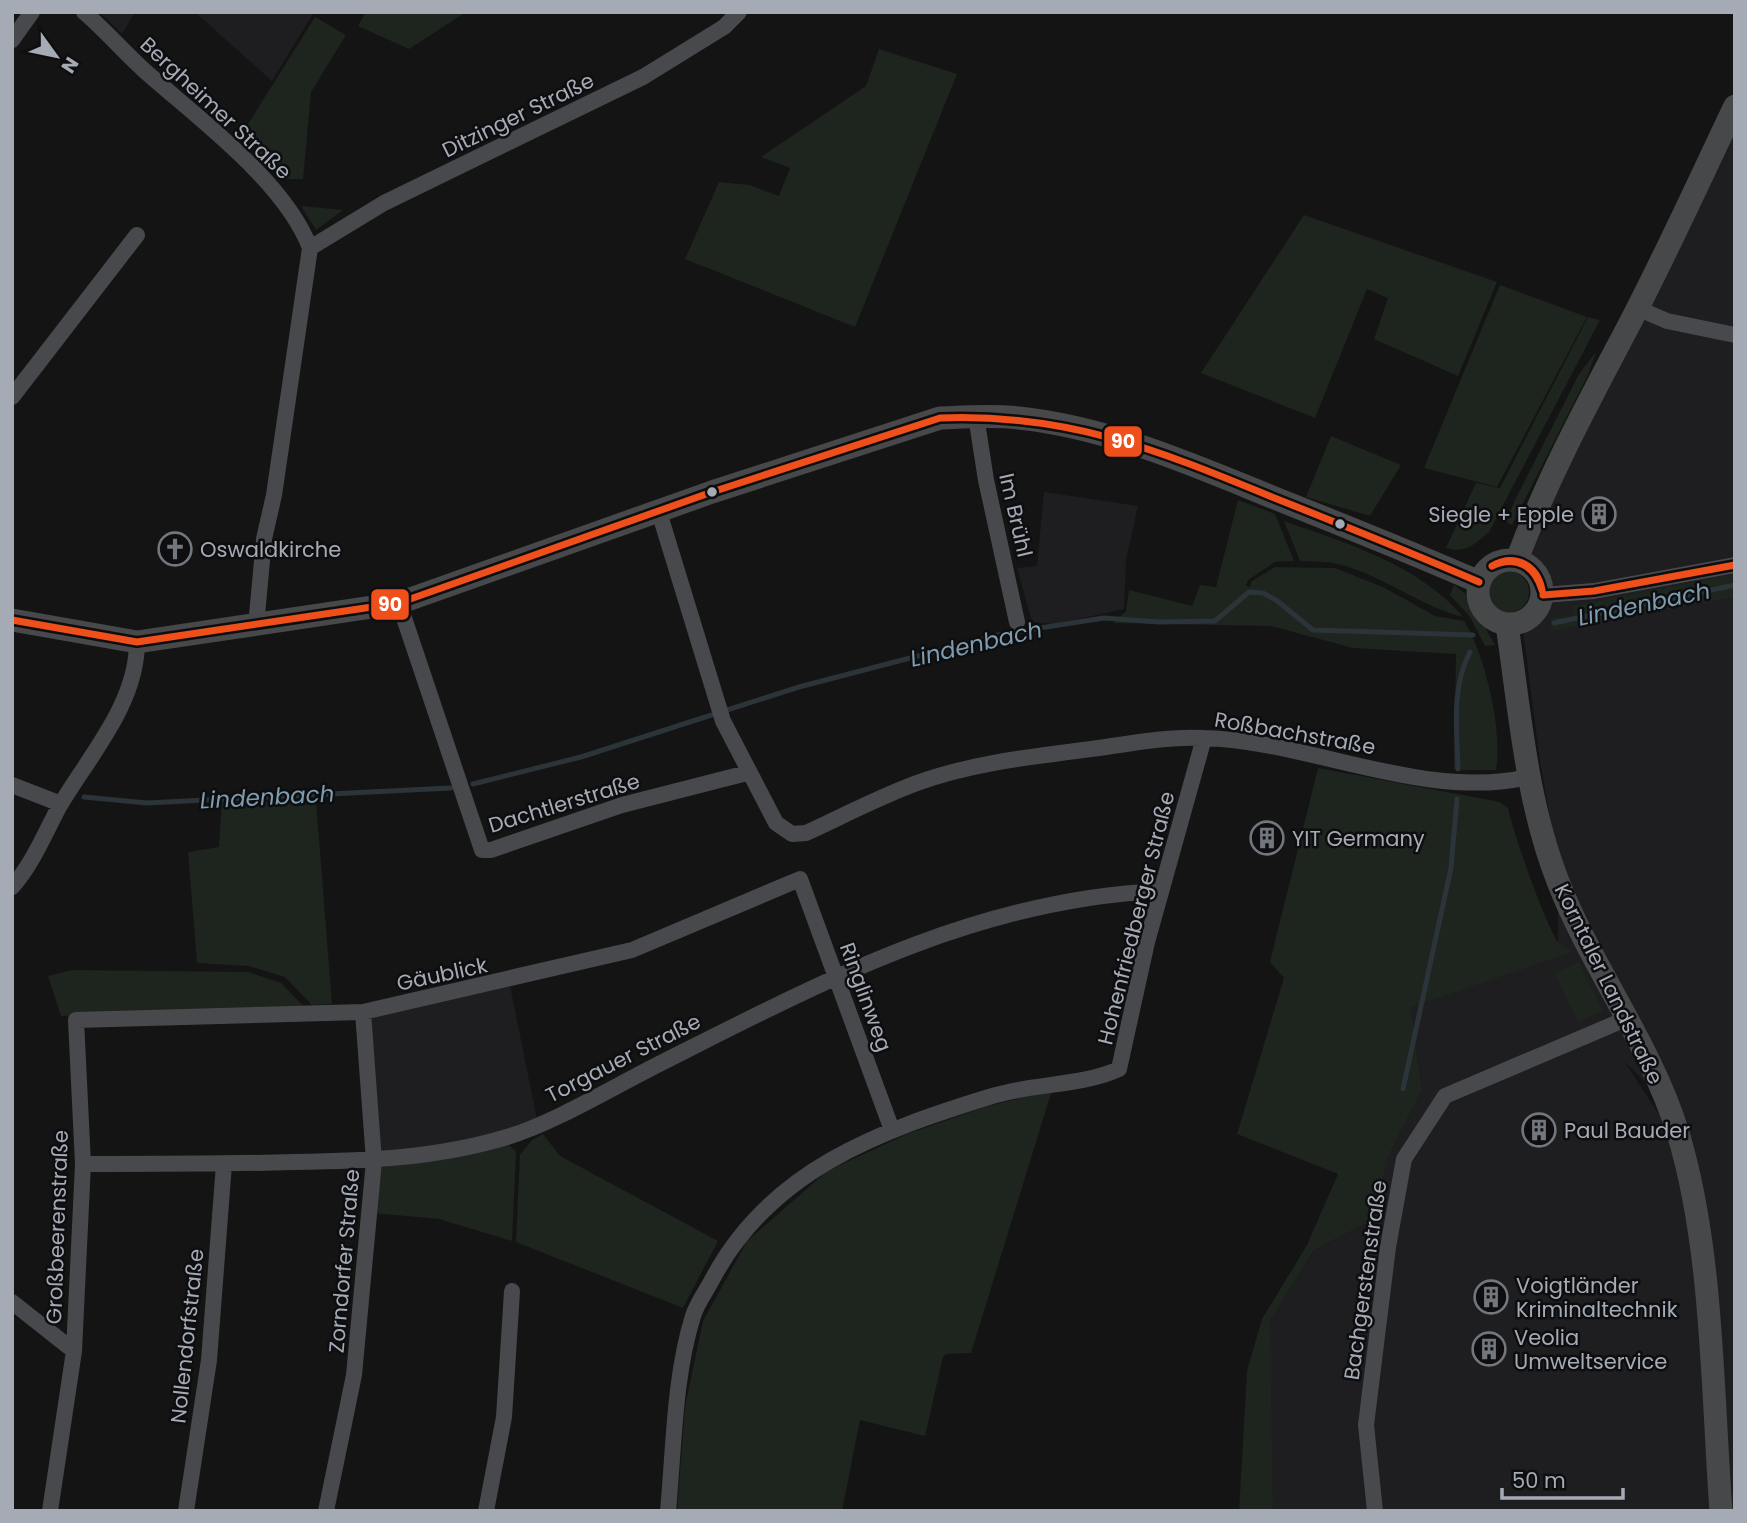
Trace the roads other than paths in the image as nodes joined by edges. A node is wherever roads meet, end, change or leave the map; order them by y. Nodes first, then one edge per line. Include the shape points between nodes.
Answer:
1 (32, 12) edge
2 (84, 12) edge
3 (739, 12) edge
4 (12, 40) edge
5 (1735, 106) edge
6 (137, 235) dead end
7 (310, 248) junction
8 (1637, 308) junction
9 (1735, 335) edge
10 (12, 397) edge
11 (976, 416) junction
12 (660, 512) junction
13 (1517, 560) junction
14 (1735, 565) edge
15 (1479, 582) junction
16 (1543, 595) junction
17 (398, 603) junction
18 (12, 620) edge
19 (1017, 622) dead end
20 (1507, 625) junction
21 (256, 626) junction
22 (136, 642) junction
23 (1204, 738) junction
24 (747, 773) junction
25 (1528, 777) junction
26 (12, 785) edge
27 (61, 804) junction
28 (800, 879) joint
29 (12, 887) edge
30 (1161, 891) junction
31 (835, 976) junction
32 (362, 1012) junction
33 (1626, 1019) junction
34 (76, 1020) joint
35 (892, 1129) junction
36 (374, 1161) junction
37 (83, 1164) junction
38 (224, 1164) junction
39 (512, 1291) dead end
40 (12, 1302) edge
41 (74, 1351) junction
42 (50, 1511) edge
43 (186, 1511) edge
44 (326, 1511) edge
45 (486, 1511) edge
46 (668, 1511) edge
47 (1375, 1511) edge
48 (1721, 1511) edge

1 - 4 street
2 - 7 street, Bergheimer Straße via 227,143 288,206
3 - 7 street, Ditzinger Straße via 724,27 643,77 368,211
5 - 8 main road
6 - 10 street
7 - 21 street via 264,539
8 - 9 street via 1686,327
8 - 13 main road via 1595,386
11 - 12 main road via 940,418
11 - 15 main road via 1020,418 1090,431 1153,451
11 - 19 street, Im Brühl
12 - 17 main road
12 - 24 street, Roßbachstraße via 713,692
13 - 15 main road via 1490,566
13 - 16 main road via 1536,572
14 - 16 street via 1594,591
15 - 20 main road via 1483,610 1493,621
16 - 20 main road via 1532,617
17 - 21 main road
17 - 24 street, Dachtlerstraße via 482,850 622,805
18 - 22 main road
20 - 25 main road, Korntaler Landstraße
21 - 22 main road
22 - 27 street via 137,658 120,706
23 - 24 street, Roßbachstraße via 1008,760 918,783 806,833 792,834 776,823
23 - 25 street, Roßbachstraße via 1465,783
23 - 30 street, Hohenfriedberger Straße
25 - 33 main road, Korntaler Landstraße via 1539,829 1560,887
26 - 27 street
27 - 29 street
28 - 31 street, Ringlinweg
28 - 32 street, Gäublick via 632,950
30 - 31 street, Torgauer Straße via 1104,893 1028,908 955,928
30 - 35 street, Hohenfriedberger Straße via 1119,1069 993,1095
31 - 35 street, Ringlinweg
31 - 36 street, Torgauer Straße via 509,1137
32 - 34 street, Gäublick
32 - 36 street, Zorndorfer Straße
33 - 47 street, Bachgerstenstraße via 1445,1097 1404,1159 1366,1425
33 - 48 main road, Korntaler Landstraße via 1664,1096 1691,1184 1701,1240
34 - 37 street, Großbeerenstraße
35 - 46 street, Hohenfriedberger Straße via 836,1155 776,1198 730,1247 694,1314 679,1391
36 - 38 street, Torgauer Straße
36 - 44 street, Zorndorfer Straße via 354,1375
37 - 38 street, Torgauer Straße
37 - 41 street, Großbeerenstraße
38 - 43 street, Nollendorfstraße via 209,1360
39 - 45 street via 504,1417
40 - 41 street, Großbeerenstraße
41 - 42 street, Großbeerenstraße

